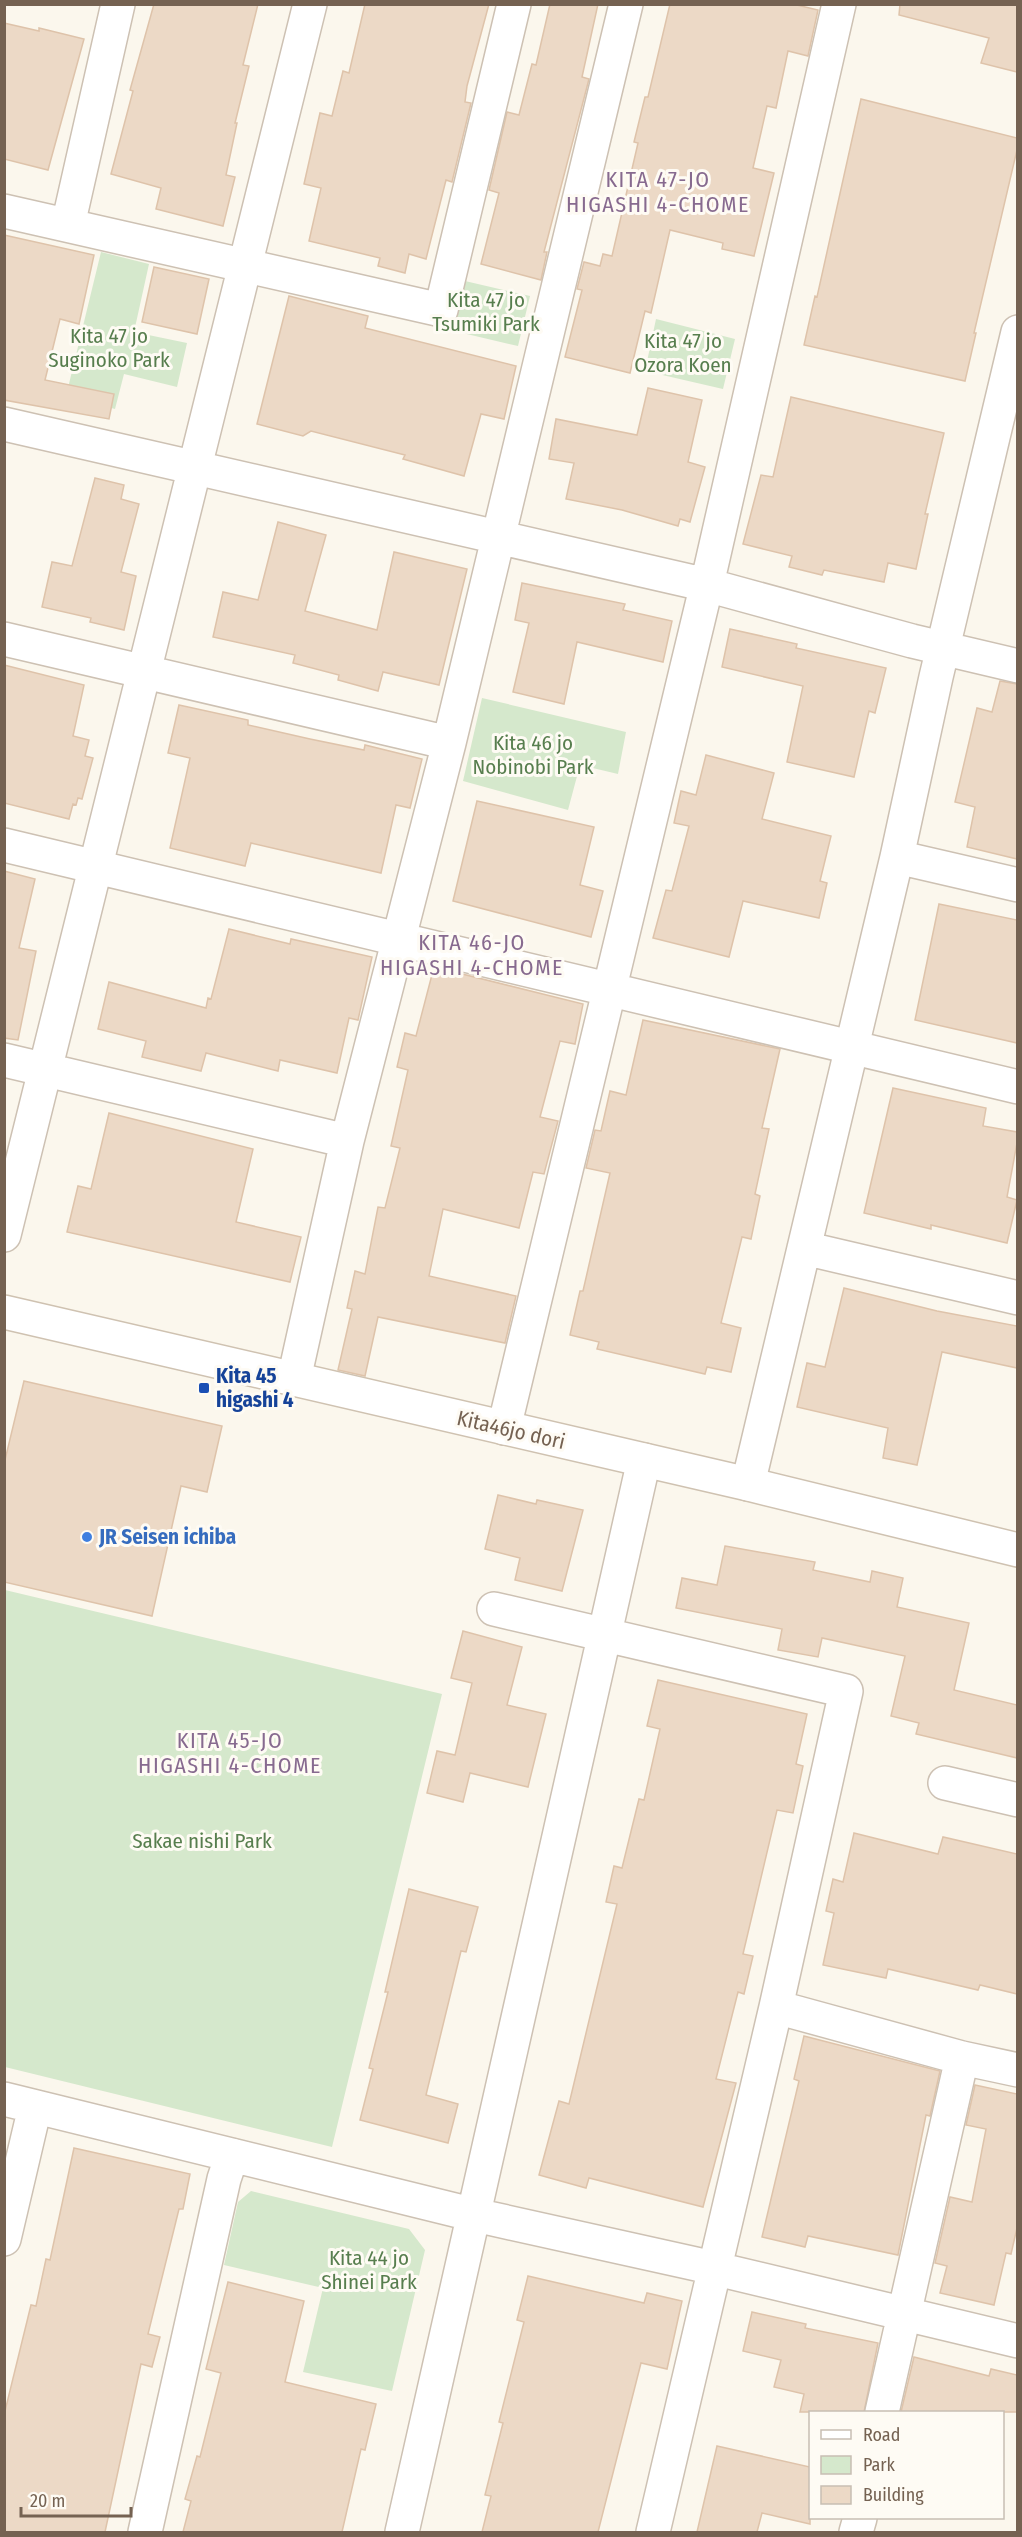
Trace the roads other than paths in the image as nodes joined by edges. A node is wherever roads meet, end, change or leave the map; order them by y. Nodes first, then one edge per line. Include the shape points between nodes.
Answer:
1 (118, 4) edge
2 (310, 4) edge
3 (514, 4) edge
4 (626, 4) edge
5 (839, 4) edge
6 (4, 211) edge
7 (68, 225) junction
8 (245, 266) junction
9 (1017, 332) edge
10 (4, 424) edge
11 (195, 468) junction
12 (498, 537) junction
13 (707, 585) junction
14 (4, 639) edge
15 (942, 648) junction
16 (1017, 666) edge
17 (144, 671) junction
18 (449, 743) junction
19 (4, 845) edge
20 (897, 857) junction
21 (95, 868) junction
22 (1017, 885) edge
23 (398, 939) junction
24 (609, 990) junction
25 (851, 1046) junction
26 (4, 1060) edge
27 (46, 1069) junction
28 (1017, 1087) edge
29 (347, 1142) junction
30 (4, 1235) edge
31 (804, 1248) junction
32 (1017, 1298) edge
33 (4, 1312) edge
34 (294, 1379) junction
35 (504, 1428) junction
36 (644, 1460) junction
37 (748, 1484) junction
38 (1017, 1550) edge
39 (494, 1609) dead end
40 (606, 1634) junction
41 (945, 1783) dead end
42 (1017, 1800) edge
43 (776, 2007) junction
44 (962, 2058) junction
45 (1017, 2070) edge
46 (20, 2103) edge
47 (232, 2155) junction
48 (475, 2215) junction
49 (4, 2239) edge
50 (716, 2268) junction
51 (904, 2314) junction
52 (1017, 2341) edge
53 (882, 2411) edge
54 (145, 2532) edge
55 (402, 2532) edge
56 (653, 2532) edge

1 - 7 street
2 - 8 street
3 - 8 street via 441,310
4 - 12 street
5 - 13 street
6 - 7 street
7 - 8 street
8 - 11 street
9 - 15 street
10 - 11 street
11 - 12 street
11 - 17 street
12 - 13 street
12 - 18 street
13 - 15 street
13 - 24 street
14 - 17 street
15 - 16 street
15 - 20 street
17 - 18 street
17 - 21 street
18 - 23 street
19 - 21 street
20 - 22 street
20 - 25 street
21 - 23 street
21 - 27 street
23 - 24 street
23 - 29 street
24 - 25 street
24 - 35 street
25 - 28 street
25 - 31 street
26 - 27 street
27 - 29 street
27 - 30 street
29 - 34 street
31 - 32 street
31 - 37 street
33 - 34 street, Kita46jo dori
34 - 35 street, Kita46jo dori
35 - 36 street, Kita46jo dori
36 - 37 street, Kita46jo dori
36 - 40 street
37 - 38 street, Kita46jo dori
39 - 40 street
40 - 43 street via 846,1691
40 - 48 street
41 - 42 street
43 - 44 street
43 - 50 street
44 - 45 street
44 - 51 street
46 - 47 street
46 - 49 street
47 - 48 street
47 - 54 street
48 - 50 street
48 - 55 street
50 - 51 street
50 - 56 street
51 - 52 street
51 - 53 street

